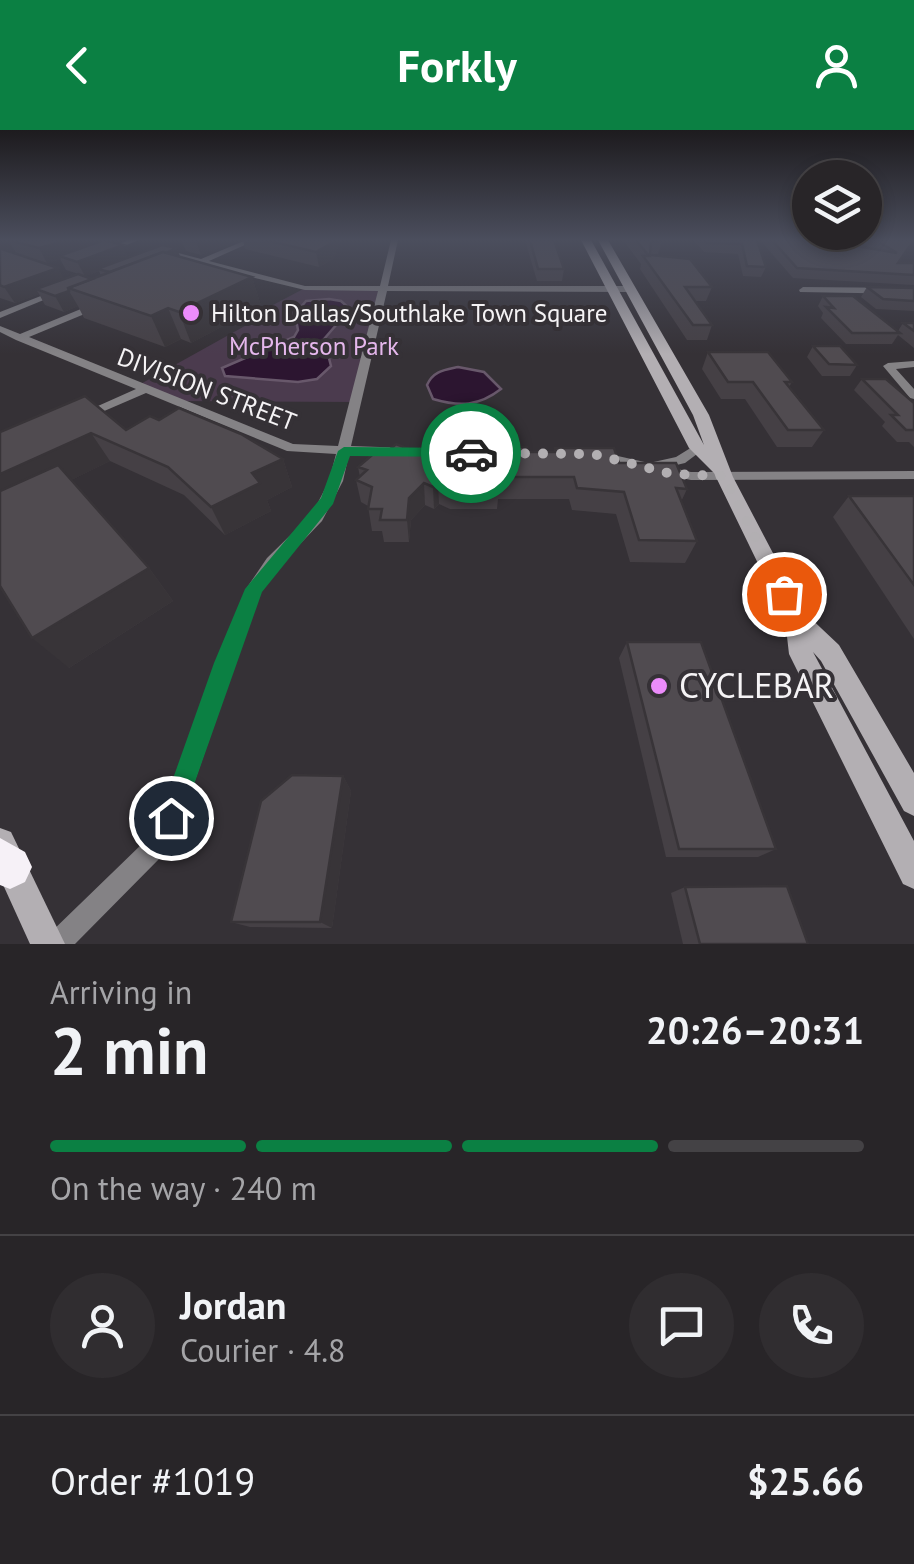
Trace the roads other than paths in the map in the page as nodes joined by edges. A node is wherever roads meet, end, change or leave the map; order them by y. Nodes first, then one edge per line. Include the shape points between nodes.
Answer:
1 (262, 278) edge
2 (386, 278) edge
3 (614, 278) edge
4 (618, 278) edge
5 (74, 286) edge
6 (384, 288) junction
7 (622, 289) junction
8 (803, 290) dead end
9 (914, 291) edge
10 (108, 301) edge
11 (0, 315) edge
12 (0, 329) edge
13 (20, 338) junction
14 (914, 364) edge
15 (145, 390) junction
16 (914, 396) edge
17 (63, 425) edge
18 (697, 448) junction
19 (344, 451) junction
20 (424, 452) edge
21 (593, 454) edge
22 (644, 468) junction
23 (914, 474) edge
24 (724, 476) junction
25 (796, 619) junction
26 (914, 800) edge
27 (3, 857) edge
28 (914, 873) edge
29 (48, 944) edge
30 (57, 944) edge

1 - 6 street via 298,288
2 - 6 street
3 - 7 main road
4 - 7 main road
5 - 11 street
6 - 7 street
6 - 19 street
7 - 18 main road
7 - 24 main road via 701,415
8 - 9 street
10 - 13 street
12 - 13 street, DIVISION STREET
13 - 15 street, DIVISION STREET
14 - 16 street via 888,366
15 - 17 street
15 - 19 street, DIVISION STREET via 291,448
18 - 22 street via 680,460
18 - 24 main road
19 - 20 street, DIVISION STREET
19 - 30 street via 328,500 254,589 171,818 152,850
21 - 22 street
22 - 24 street
23 - 24 street
24 - 25 main road
25 - 26 main road via 830,653
25 - 28 main road via 801,654
27 - 29 main road

